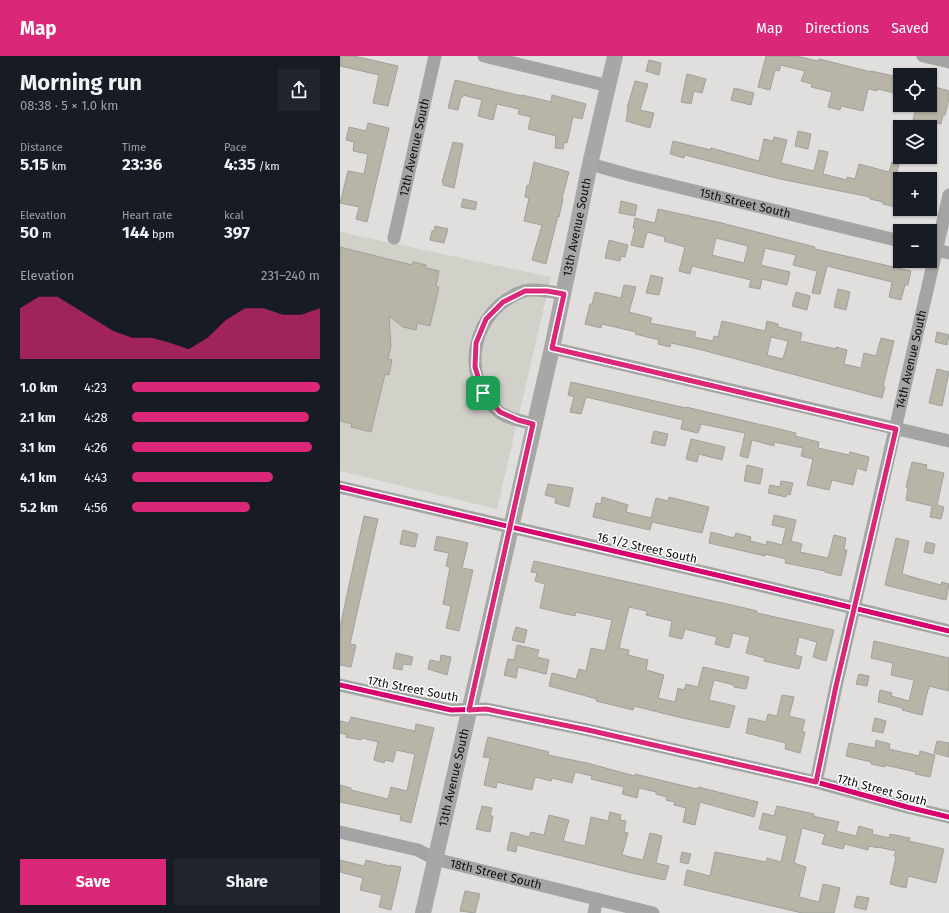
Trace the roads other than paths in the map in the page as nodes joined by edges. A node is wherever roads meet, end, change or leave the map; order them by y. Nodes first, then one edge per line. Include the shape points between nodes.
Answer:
1 (435, 56) edge
2 (484, 56) edge
3 (616, 56) edge
4 (923, 56) edge
5 (521, 60) edge
6 (949, 62) edge
7 (608, 86) junction
8 (590, 164) junction
9 (949, 195) edge
10 (394, 238) dead end
11 (893, 239) edge
12 (939, 251) edge
13 (564, 294) junction
14 (552, 348) junction
15 (533, 424) junction
16 (896, 429) junction
17 (949, 441) edge
18 (340, 487) edge
19 (511, 527) junction
20 (854, 608) junction
21 (949, 631) edge
22 (340, 685) edge
23 (469, 710) junction
24 (816, 782) junction
25 (949, 817) edge
26 (340, 832) edge
27 (435, 859) junction
28 (597, 899) junction
29 (423, 913) edge
30 (594, 913) edge
31 (653, 913) edge

1 - 10 street, 12th Avenue South
2 - 5 street
3 - 7 main road, 13th Avenue South
4 - 6 street
5 - 7 street
7 - 8 main road, 13th Avenue South
8 - 11 street, 15th Street South
8 - 13 main road, 13th Avenue South
9 - 12 street, 14th Avenue South
12 - 16 street, 14th Avenue South
13 - 14 main road, 13th Avenue South
13 - 15 street via 525,291 503,302 486,319 476,343 475,367 483,393 500,412
14 - 15 main road, 13th Avenue South
14 - 16 street
15 - 19 main road, 13th Avenue South
16 - 17 street
16 - 20 street, 14th Avenue South
18 - 19 street, 16 1/2 Street South
19 - 20 street, 16 1/2 Street South
19 - 23 main road, 13th Avenue South
20 - 21 street, 16 1/2 Street South
20 - 24 street, 14th Avenue South
22 - 23 street, 17th Street South via 451,710
23 - 24 street, 17th Street South via 486,709 588,730
23 - 27 main road, 13th Avenue South
24 - 25 street, 17th Street South
26 - 27 street, 18th Street South via 418,850
27 - 28 street, 18th Street South
27 - 29 main road, 13th Avenue South
28 - 30 street
28 - 31 street, 18th Street South

